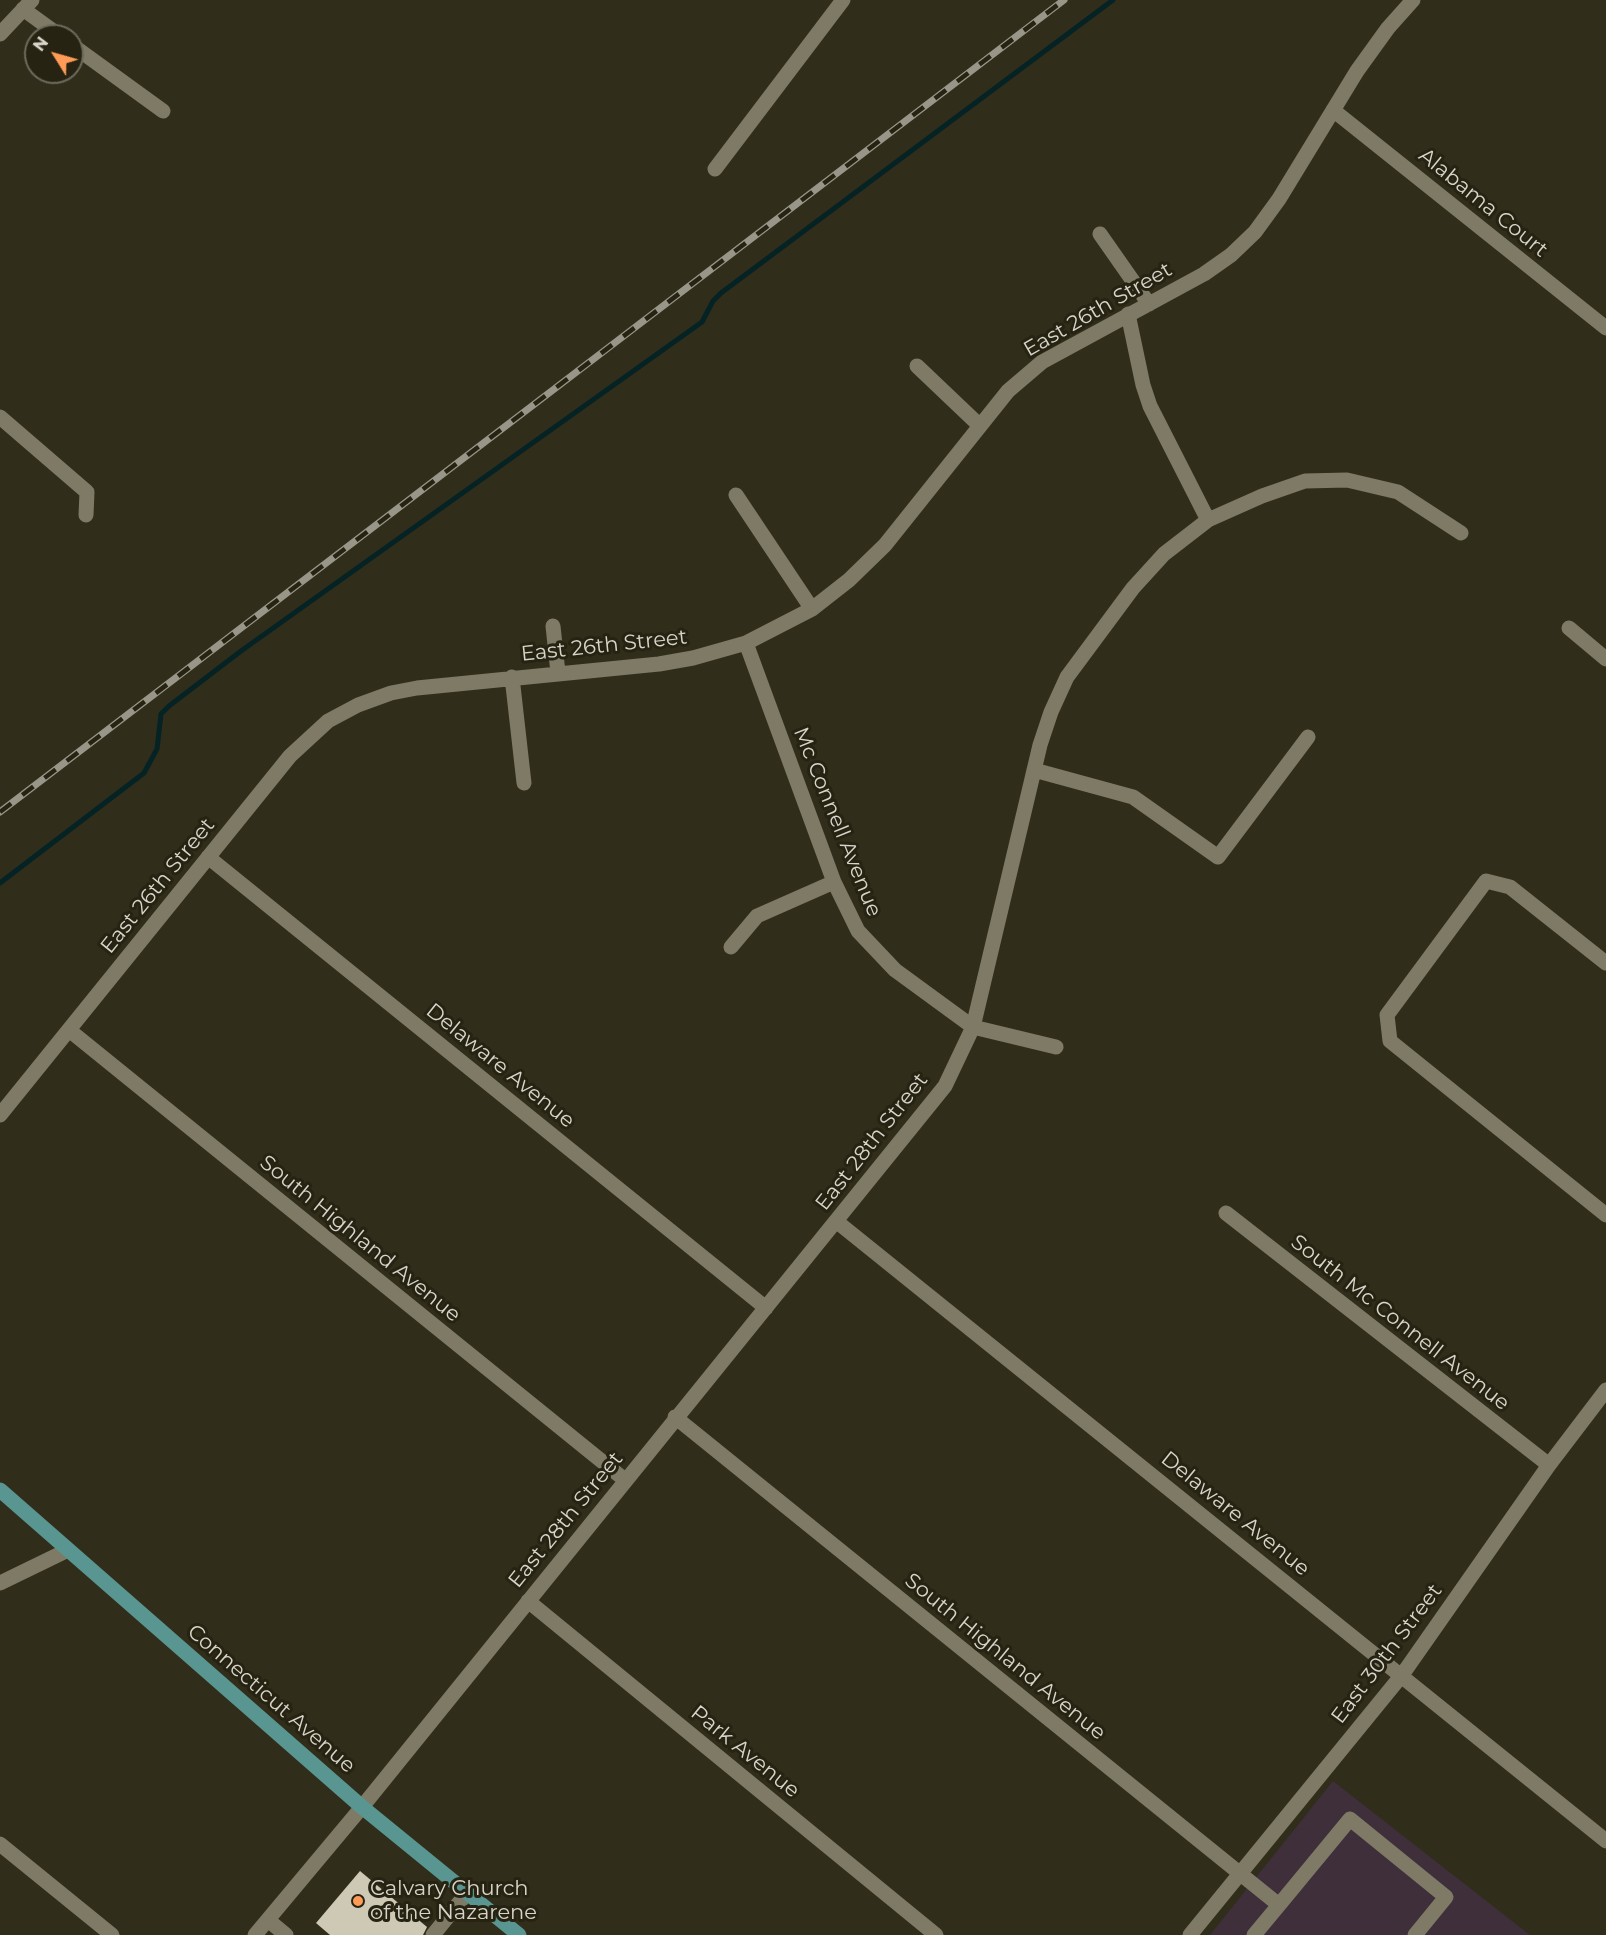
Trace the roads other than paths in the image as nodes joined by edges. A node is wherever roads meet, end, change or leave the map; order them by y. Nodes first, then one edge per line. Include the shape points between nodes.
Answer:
1 (843, 0) edge
2 (1413, 0) edge
3 (27, 5) edge
4 (47, 24) edge
5 (0, 34) edge
6 (84, 54) edge
7 (1333, 110) junction
8 (163, 111) dead end
9 (715, 169) dead end
10 (1100, 234) dead end
11 (1149, 304) junction
12 (1128, 314) junction
13 (1606, 328) edge
14 (917, 366) dead end
15 (0, 417) edge
16 (979, 424) junction
17 (736, 495) dead end
18 (86, 515) dead end
19 (1208, 520) junction
20 (1461, 533) dead end
21 (812, 609) junction
22 (553, 627) dead end
23 (1569, 628) dead end
24 (746, 643) junction
25 (1606, 659) edge
26 (558, 673) junction
27 (512, 677) junction
28 (1308, 737) dead end
29 (1034, 770) junction
30 (524, 783) dead end
31 (208, 857) junction
32 (834, 882) junction
33 (730, 947) dead end
34 (1606, 963) edge
35 (973, 1027) junction
36 (69, 1030) junction
37 (1056, 1047) dead end
38 (0, 1115) edge
39 (1226, 1213) dead end
40 (1606, 1215) edge
41 (836, 1221) junction
42 (766, 1308) junction
43 (1606, 1390) edge
44 (675, 1417) junction
45 (1549, 1466) junction
46 (625, 1480) junction
47 (0, 1490) edge
48 (68, 1550) junction
49 (0, 1583) edge
50 (528, 1601) junction
51 (1402, 1675) junction
52 (362, 1808) junction
53 (1606, 1840) edge
54 (0, 1844) edge
55 (1240, 1874) junction
56 (467, 1893) junction
57 (1279, 1905) junction
58 (268, 1920) junction
59 (112, 1935) edge
60 (255, 1935) edge
61 (286, 1935) edge
62 (433, 1935) edge
63 (519, 1935) edge
64 (936, 1935) edge
65 (1190, 1935) edge
66 (1254, 1935) edge
67 (1415, 1935) edge

1 - 9 street
2 - 7 street, East 26th Street via 1375,45
3 - 4 street
3 - 5 street
6 - 8 street
7 - 11 street, East 26th Street via 1255,232 1204,274
7 - 13 street, Alabama Court
10 - 11 street
11 - 12 street, East 26th Street
12 - 16 street, East 26th Street via 1042,362 1008,391
12 - 19 street via 1150,406
14 - 16 street
15 - 18 street via 87,492
16 - 21 street, East 26th Street via 885,544
17 - 21 street
19 - 20 street, East 28th Street via 1305,481 1347,480 1398,492
19 - 29 street, East 28th Street via 1164,554 1084,652 1050,712
21 - 24 street, East 26th Street
22 - 26 street
23 - 25 street
24 - 26 street, East 26th Street via 659,664
24 - 32 street, Mc Connell Avenue
26 - 27 street, East 26th Street
27 - 30 street
27 - 31 street, East 26th Street via 391,693 328,721 290,756
28 - 29 street via 1218,856 1133,797
29 - 35 street, East 28th Street
31 - 36 street, East 26th Street
31 - 42 street, Delaware Avenue
32 - 33 street via 757,916
32 - 35 street, Mc Connell Avenue via 858,931 879,956
34 - 40 street via 1510,887 1486,881 1387,1015 1390,1041
35 - 37 street, Mc Connell Avenue
35 - 41 street, East 28th Street via 945,1086
36 - 38 street, East 26th Street
36 - 46 street, South Highland Avenue
39 - 45 street, South Mc Connell Avenue
41 - 42 street, East 28th Street
41 - 51 street, Delaware Avenue
42 - 44 street, East 28th Street
43 - 45 street, East 30th Street
44 - 46 street, East 28th Street
44 - 55 street, South Highland Avenue
45 - 51 street, East 30th Street
46 - 50 street, East 28th Street
47 - 48 main road, Connecticut Avenue
48 - 49 street
48 - 52 main road, Connecticut Avenue
50 - 52 street, East 28th Street
50 - 64 street, Park Avenue
51 - 53 street, Delaware Avenue
51 - 55 street, East 30th Street
52 - 56 main road, Connecticut Avenue
52 - 58 street, East 28th Street
54 - 59 street
55 - 57 street, South Highland Avenue
55 - 65 street, East 30th Street
56 - 62 street
56 - 63 main road, Connecticut Avenue
57 - 66 street
57 - 67 street via 1350,1819 1446,1897
58 - 60 street, East 28th Street
58 - 61 street

